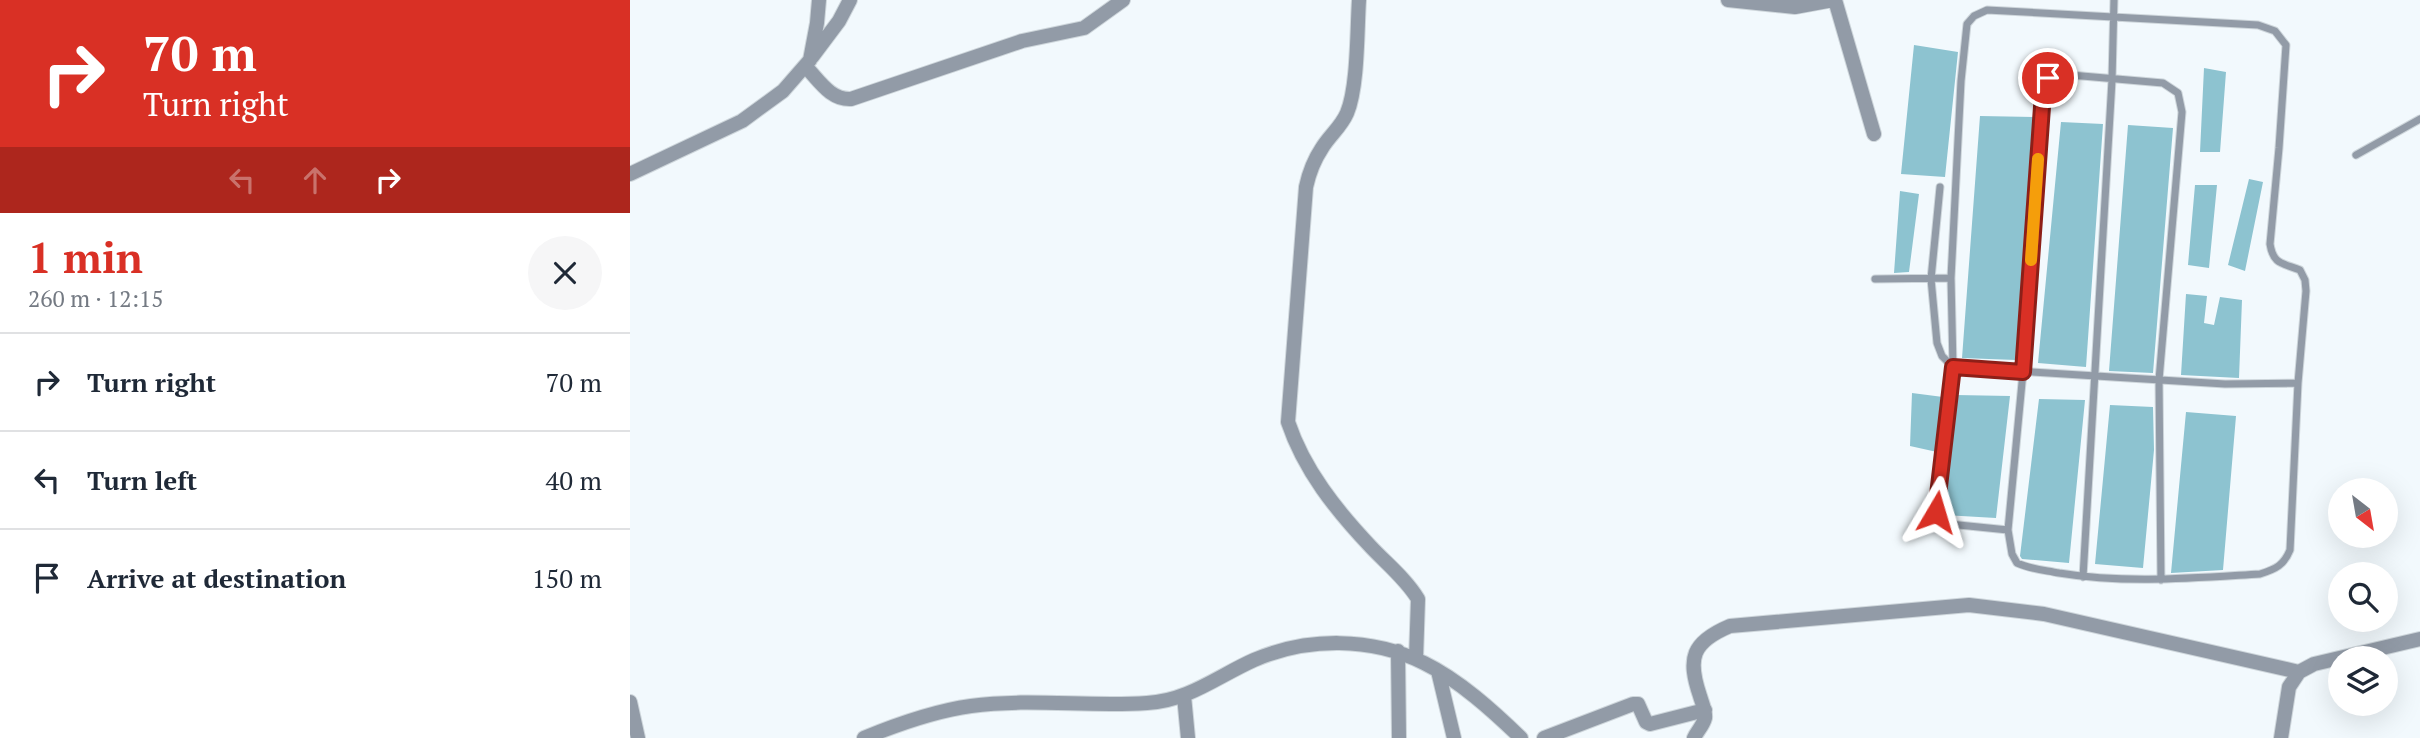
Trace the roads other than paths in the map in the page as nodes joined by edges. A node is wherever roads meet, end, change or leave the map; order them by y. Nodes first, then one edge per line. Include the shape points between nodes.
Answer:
1 (818, 0) edge
2 (850, 0) edge
3 (1123, 0) edge
4 (1359, 0) edge
5 (1728, 0) edge
6 (1834, 0) edge
7 (2114, 0) edge
8 (2113, 19) junction
9 (808, 63) junction
10 (2112, 79) junction
11 (2420, 119) edge
12 (1874, 134) dead end
13 (2356, 155) dead end
14 (630, 174) edge
15 (1940, 187) dead end
16 (1951, 278) junction
17 (1875, 279) dead end
18 (1931, 279) junction
19 (1953, 367) junction
20 (2023, 372) junction
21 (2094, 376) junction
22 (2159, 380) junction
23 (2298, 383) junction
24 (2008, 530) junction
25 (2083, 577) junction
26 (2161, 580) junction
27 (2420, 639) edge
28 (1398, 652) junction
29 (1416, 659) junction
30 (1438, 671) junction
31 (2299, 672) junction
32 (1184, 695) junction
33 (630, 702) edge
34 (1705, 710) junction
35 (638, 738) edge
36 (864, 738) edge
37 (1188, 738) edge
38 (1399, 738) edge
39 (1454, 738) edge
40 (1521, 738) edge
41 (1544, 738) edge
42 (1694, 738) edge
43 (2281, 738) edge

1 - 9 street
2 - 9 street
3 - 9 street via 1084,28 1021,41 851,99 833,95
4 - 29 street via 1349,109 1322,147 1306,187 1288,422 1306,464 1338,510 1418,599
5 - 6 street via 1795,7
6 - 12 street
7 - 8 lane
8 - 10 lane
8 - 16 lane via 1987,10 1967,24
8 - 23 lane via 2258,25 2275,31 2286,45 2270,244 2276,261 2300,270 2305,280
9 - 14 street via 783,91 742,121
10 - 20 lane via 2059,74 2048,78 2043,93
10 - 21 lane
10 - 22 lane via 2163,83 2178,93 2182,112
11 - 13 lane
15 - 18 lane
16 - 18 lane
16 - 19 lane
17 - 18 lane
18 - 19 lane via 1937,343
19 - 20 lane
19 - 24 lane via 1936,512 1940,521 1949,524
20 - 21 lane
20 - 24 lane
21 - 22 lane
21 - 25 lane
22 - 23 lane
22 - 26 lane
23 - 26 lane via 2290,550 2285,561 2260,573
24 - 25 lane via 2017,563
25 - 26 lane
27 - 31 street via 2314,664
28 - 29 street
28 - 32 street via 1343,643 1310,644 1256,660
28 - 38 street
29 - 30 street
30 - 39 street
30 - 40 street
31 - 34 street via 2044,614 1969,605 1730,626 1699,644 1693,659 1693,677
31 - 43 street via 2289,687
32 - 36 street via 1147,703 972,706
32 - 37 street
33 - 35 street
34 - 41 street via 1650,724 1638,704 1633,704
34 - 42 street via 1705,720

